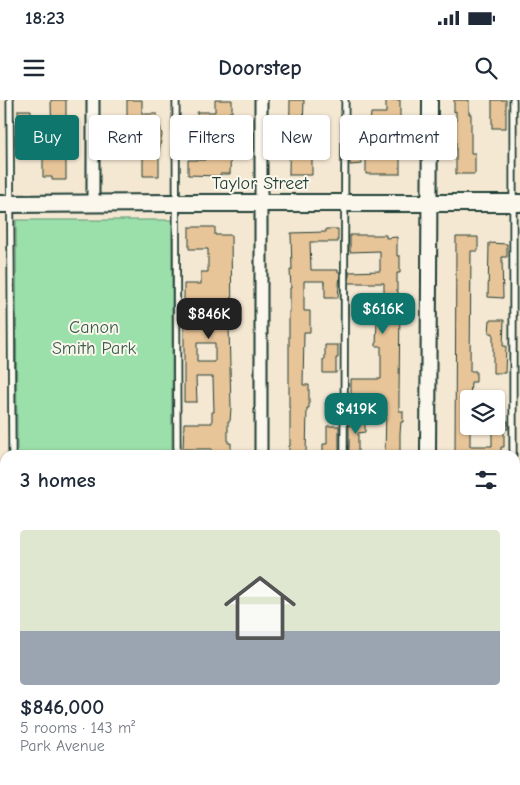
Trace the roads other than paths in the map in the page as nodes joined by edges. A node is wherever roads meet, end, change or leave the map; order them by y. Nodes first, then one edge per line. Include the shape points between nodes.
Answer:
1 (10, 100) edge
2 (93, 100) edge
3 (176, 100) edge
4 (261, 100) edge
5 (345, 100) edge
6 (430, 100) edge
7 (513, 100) edge
8 (176, 203) junction
9 (261, 203) junction
10 (345, 203) junction
11 (429, 203) junction
12 (516, 203) edge
13 (5, 204) edge
14 (93, 204) junction
15 (12, 450) edge
16 (177, 450) edge
17 (261, 450) edge
18 (344, 450) edge
19 (428, 450) edge
20 (513, 450) edge

1 - 13 lane
2 - 14 street
3 - 8 lane
4 - 9 street
5 - 10 lane
6 - 11 street
7 - 12 lane
8 - 9 main road, Taylor Street
8 - 14 main road, Taylor Street
8 - 16 lane
9 - 10 main road, Taylor Street
9 - 17 street
10 - 11 main road, Taylor Street
10 - 18 lane
11 - 12 main road, Taylor Street
11 - 19 street
12 - 20 lane
13 - 14 main road, Taylor Street
13 - 15 lane

